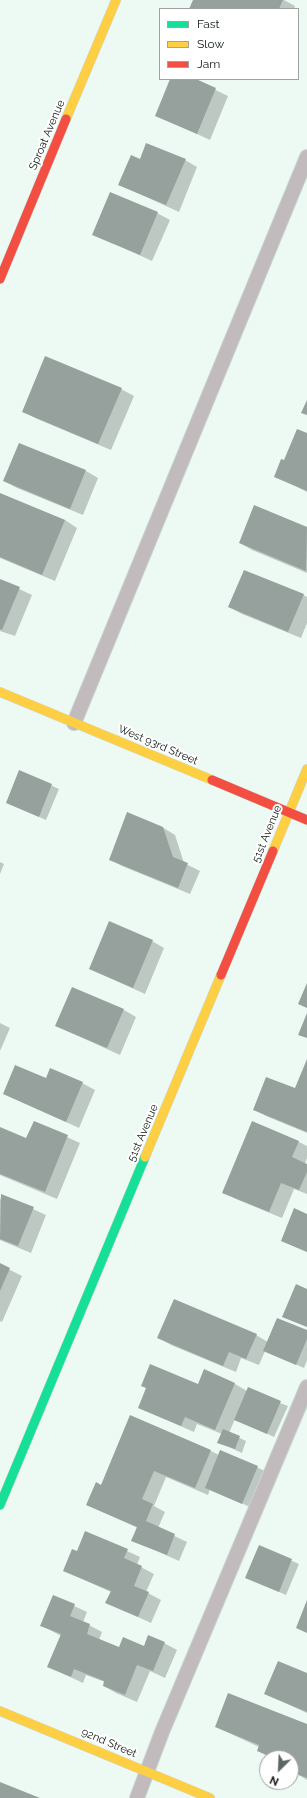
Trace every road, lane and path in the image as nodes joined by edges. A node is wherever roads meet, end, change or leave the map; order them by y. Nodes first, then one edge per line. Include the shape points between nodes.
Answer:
1 (116, 0) edge
2 (307, 158) edge
3 (0, 279) edge
4 (0, 692) edge
5 (74, 723) junction
6 (307, 769) edge
7 (289, 812) junction
8 (307, 820) edge
9 (307, 1387) edge
10 (0, 1505) edge
11 (0, 1711) edge
12 (148, 1772) junction
13 (137, 1798) edge
14 (210, 1798) edge

1 - 3 street, Sproat Avenue
2 - 5 lane
4 - 5 street, West 93rd Street
5 - 7 street, West 93rd Street
6 - 7 street, 51st Avenue
7 - 8 street, West 93rd Street
7 - 10 street, 51st Avenue
9 - 12 lane via 165,1725
11 - 12 street, 92nd Street
12 - 13 lane
12 - 14 street, 92nd Street

